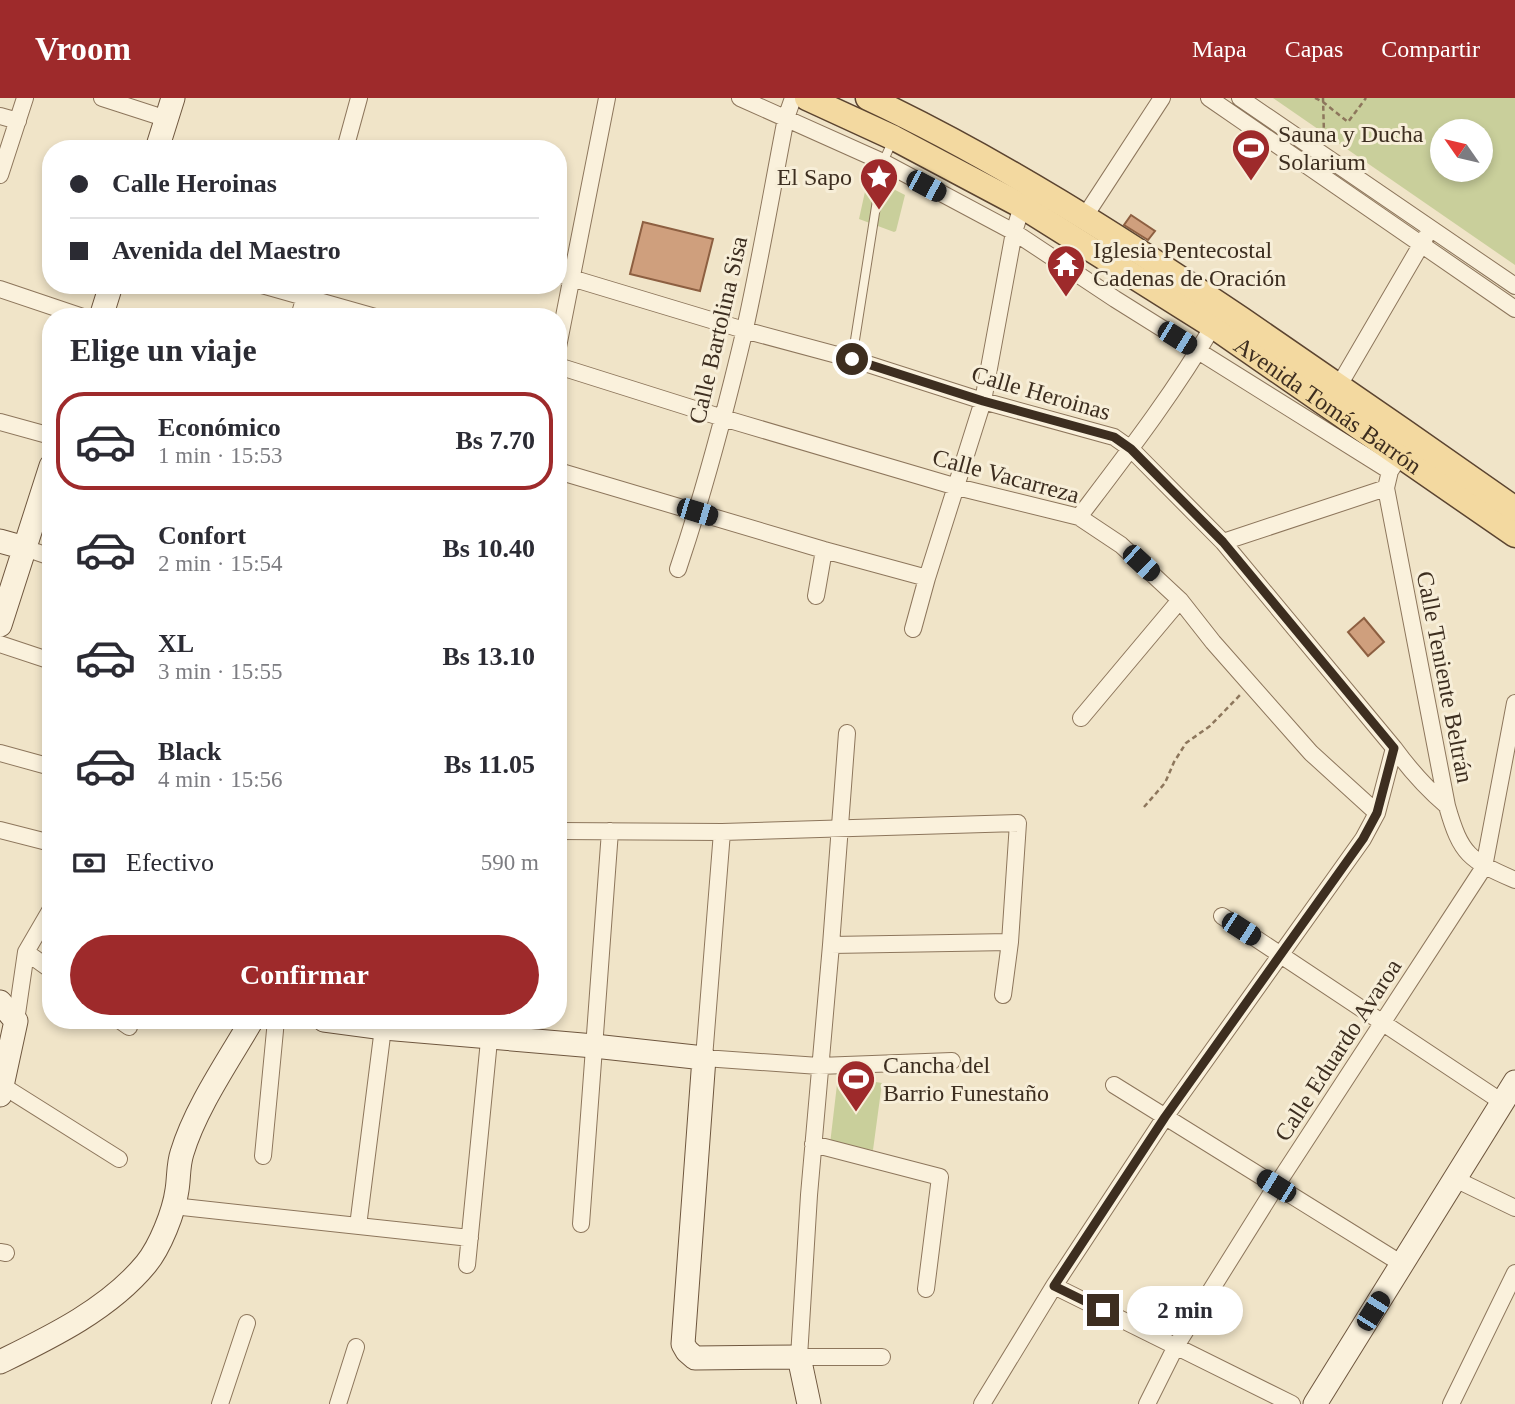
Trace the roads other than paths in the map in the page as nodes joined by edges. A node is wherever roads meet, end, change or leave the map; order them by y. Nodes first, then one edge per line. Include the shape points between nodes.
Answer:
1 (25, 98) edge
2 (102, 98) edge
3 (359, 98) edge
4 (607, 98) edge
5 (740, 98) edge
6 (793, 98) edge
7 (807, 98) edge
8 (868, 98) edge
9 (1163, 98) edge
10 (1209, 98) edge
11 (1240, 98) edge
12 (170, 108) edge
13 (0, 116) edge
14 (786, 118) junction
15 (18, 121) junction
16 (894, 138) junction
17 (160, 140) edge
18 (347, 140) edge
19 (883, 162) junction
20 (0, 175) edge
21 (1022, 206) junction
22 (1084, 216) junction
23 (1430, 227) junction
24 (1014, 232) junction
25 (1421, 245) junction
26 (567, 268) edge
27 (567, 277) edge
28 (1515, 286) edge
29 (0, 289) edge
30 (315, 294) edge
31 (56, 308) edge
32 (351, 308) edge
33 (1515, 309) edge
34 (1213, 326) junction
35 (744, 330) junction
36 (1198, 351) junction
37 (852, 359) junction
38 (567, 369) edge
39 (1333, 395) junction
40 (983, 401) junction
41 (723, 418) junction
42 (0, 422) edge
43 (42, 434) edge
44 (1131, 449) junction
45 (1395, 463) junction
46 (567, 474) edge
47 (957, 487) junction
48 (1386, 488) junction
49 (42, 495) edge
50 (1515, 509) edge
51 (697, 512) junction
52 (1079, 517) junction
53 (1515, 535) edge
54 (0, 541) edge
55 (1223, 542) junction
56 (24, 548) junction
57 (824, 550) junction
58 (42, 554) edge
59 (678, 569) dead end
60 (927, 578) junction
61 (816, 596) dead end
62 (1180, 600) junction
63 (0, 625) edge
64 (913, 629) dead end
65 (0, 644) edge
66 (42, 658) edge
67 (1515, 703) edge
68 (1081, 718) dead end
69 (848, 733) dead end
70 (1394, 748) junction
71 (0, 753) edge
72 (42, 765) edge
73 (1447, 806) junction
74 (1377, 813) junction
75 (841, 828) junction
76 (0, 830) edge
77 (567, 831) edge
78 (610, 831) junction
79 (722, 832) junction
80 (42, 841) edge
81 (1484, 867) junction
82 (1515, 880) edge
83 (1222, 916) dead end
84 (42, 924) edge
85 (1010, 942) junction
86 (831, 945) junction
87 (26, 952) junction
88 (1280, 955) junction
89 (42, 964) edge
90 (1003, 996) dead end
91 (0, 1002) edge
92 (16, 1021) junction
93 (1383, 1023) junction
94 (247, 1029) edge
95 (275, 1029) edge
96 (383, 1029) edge
97 (490, 1029) edge
98 (594, 1046) junction
99 (705, 1058) junction
100 (953, 1061) dead end
101 (820, 1066) junction
102 (1515, 1082) edge
103 (1114, 1085) dead end
104 (2, 1090) edge
105 (1502, 1102) junction
106 (1165, 1117) junction
107 (813, 1144) junction
108 (263, 1157) dead end
109 (119, 1160) dead end
110 (1455, 1179) junction
111 (1276, 1186) junction
112 (173, 1206) junction
113 (1515, 1208) edge
114 (580, 1224) dead end
115 (358, 1226) junction
116 (470, 1238) junction
117 (1402, 1264) junction
118 (467, 1265) dead end
119 (1515, 1273) edge
120 (1054, 1286) junction
121 (926, 1289) dead end
122 (247, 1323) dead end
123 (1176, 1346) junction
124 (356, 1347) dead end
125 (799, 1357) junction
126 (882, 1357) dead end
127 (0, 1362) edge
128 (1147, 1401) edge
129 (220, 1404) edge
130 (338, 1404) edge
131 (809, 1404) edge
132 (982, 1404) edge
133 (1292, 1404) edge
134 (1315, 1404) edge
135 (1451, 1404) edge

1 - 15 street
2 - 12 street
3 - 18 street
4 - 26 street
5 - 14 street
6 - 14 street, Calle Bartolina Sisa
7 - 16 main road, Avenida Tomás Barrón
8 - 22 main road, Avenida Tomás Barrón
9 - 22 street
10 - 25 street
11 - 23 street
12 - 17 street
13 - 15 street
14 - 19 street
14 - 35 street, Calle Bartolina Sisa
15 - 20 street
16 - 19 lane
16 - 21 main road, Avenida Tomás Barrón
19 - 24 street
19 - 37 lane
21 - 24 street
21 - 34 main road, Avenida Tomás Barrón
22 - 39 main road, Avenida Tomás Barrón via 1202,293
23 - 25 street
23 - 28 street
24 - 36 street
24 - 40 street
25 - 33 street
25 - 39 street
27 - 35 street, Calle Heroinas
29 - 31 street
30 - 32 street
34 - 36 street
34 - 39 main road, Avenida Tomás Barrón
35 - 37 street, Calle Heroinas
35 - 41 street, Calle Bartolina Sisa
36 - 44 street
36 - 45 street
37 - 40 street, Calle Heroinas
38 - 41 street, Calle Vacarreza
39 - 45 main road, Avenida Tomás Barrón
39 - 50 main road, Avenida Tomás Barrón
40 - 44 street, Calle Heroinas via 1114,437
40 - 47 street
41 - 47 street, Calle Vacarreza
41 - 51 street, Calle Bartolina Sisa
42 - 43 street
44 - 52 street
44 - 55 street, Calle Heroinas
45 - 48 street, Calle Teniente Beltrán
45 - 53 main road, Avenida Tomás Barrón
46 - 51 street
47 - 52 street, Calle Vacarreza
47 - 60 street
48 - 55 street
48 - 73 street, Calle Teniente Beltrán
49 - 56 street
51 - 57 street
51 - 59 street, Calle Bartolina Sisa
52 - 62 street, Calle Vacarreza via 1121,545
54 - 56 street
55 - 70 street, Calle Heroinas
56 - 58 street
56 - 63 street
57 - 60 street
57 - 61 street
60 - 64 street
62 - 68 street
62 - 74 street, Calle Vacarreza via 1311,753
65 - 66 street
67 - 81 street, Calle Eduardo Avaroa
69 - 75 street
70 - 73 street, Calle Heroinas
70 - 74 street
71 - 72 street
73 - 81 street, Calle Teniente Beltrán via 1467,854
74 - 88 street
75 - 79 street
75 - 85 street via 1018,823
75 - 86 street
76 - 80 street
77 - 78 street
78 - 79 street
78 - 98 street
79 - 99 street
81 - 82 street, Calle Teniente Beltrán
81 - 93 street, Calle Eduardo Avaroa
83 - 88 street
84 - 87 street
85 - 86 street
85 - 90 street
86 - 101 street
87 - 89 street
87 - 92 street
88 - 93 street
88 - 106 street
91 - 92 street
92 - 104 street
93 - 105 street
93 - 111 street, Calle Eduardo Avaroa
94 - 112 street via 195,1119 181,1155
95 - 108 street
96 - 115 street
97 - 98 street
97 - 116 street
98 - 99 street
98 - 114 street
99 - 101 street
99 - 125 street via 683,1344 695,1358
100 - 101 street
101 - 107 street
102 - 105 street
103 - 106 street
104 - 109 street
105 - 110 street
106 - 111 street
106 - 120 street
107 - 121 street via 940,1177
107 - 125 street
110 - 113 street
110 - 117 street
111 - 117 street
111 - 123 street, Calle Eduardo Avaroa
112 - 115 street
112 - 127 street via 148,1263 125,1285 93,1312
115 - 116 street
116 - 118 street
117 - 134 street
119 - 135 street
120 - 123 street
120 - 132 street
122 - 129 street
123 - 128 street, Calle Eduardo Avaroa
123 - 133 street
124 - 130 street
125 - 126 street
125 - 131 street

